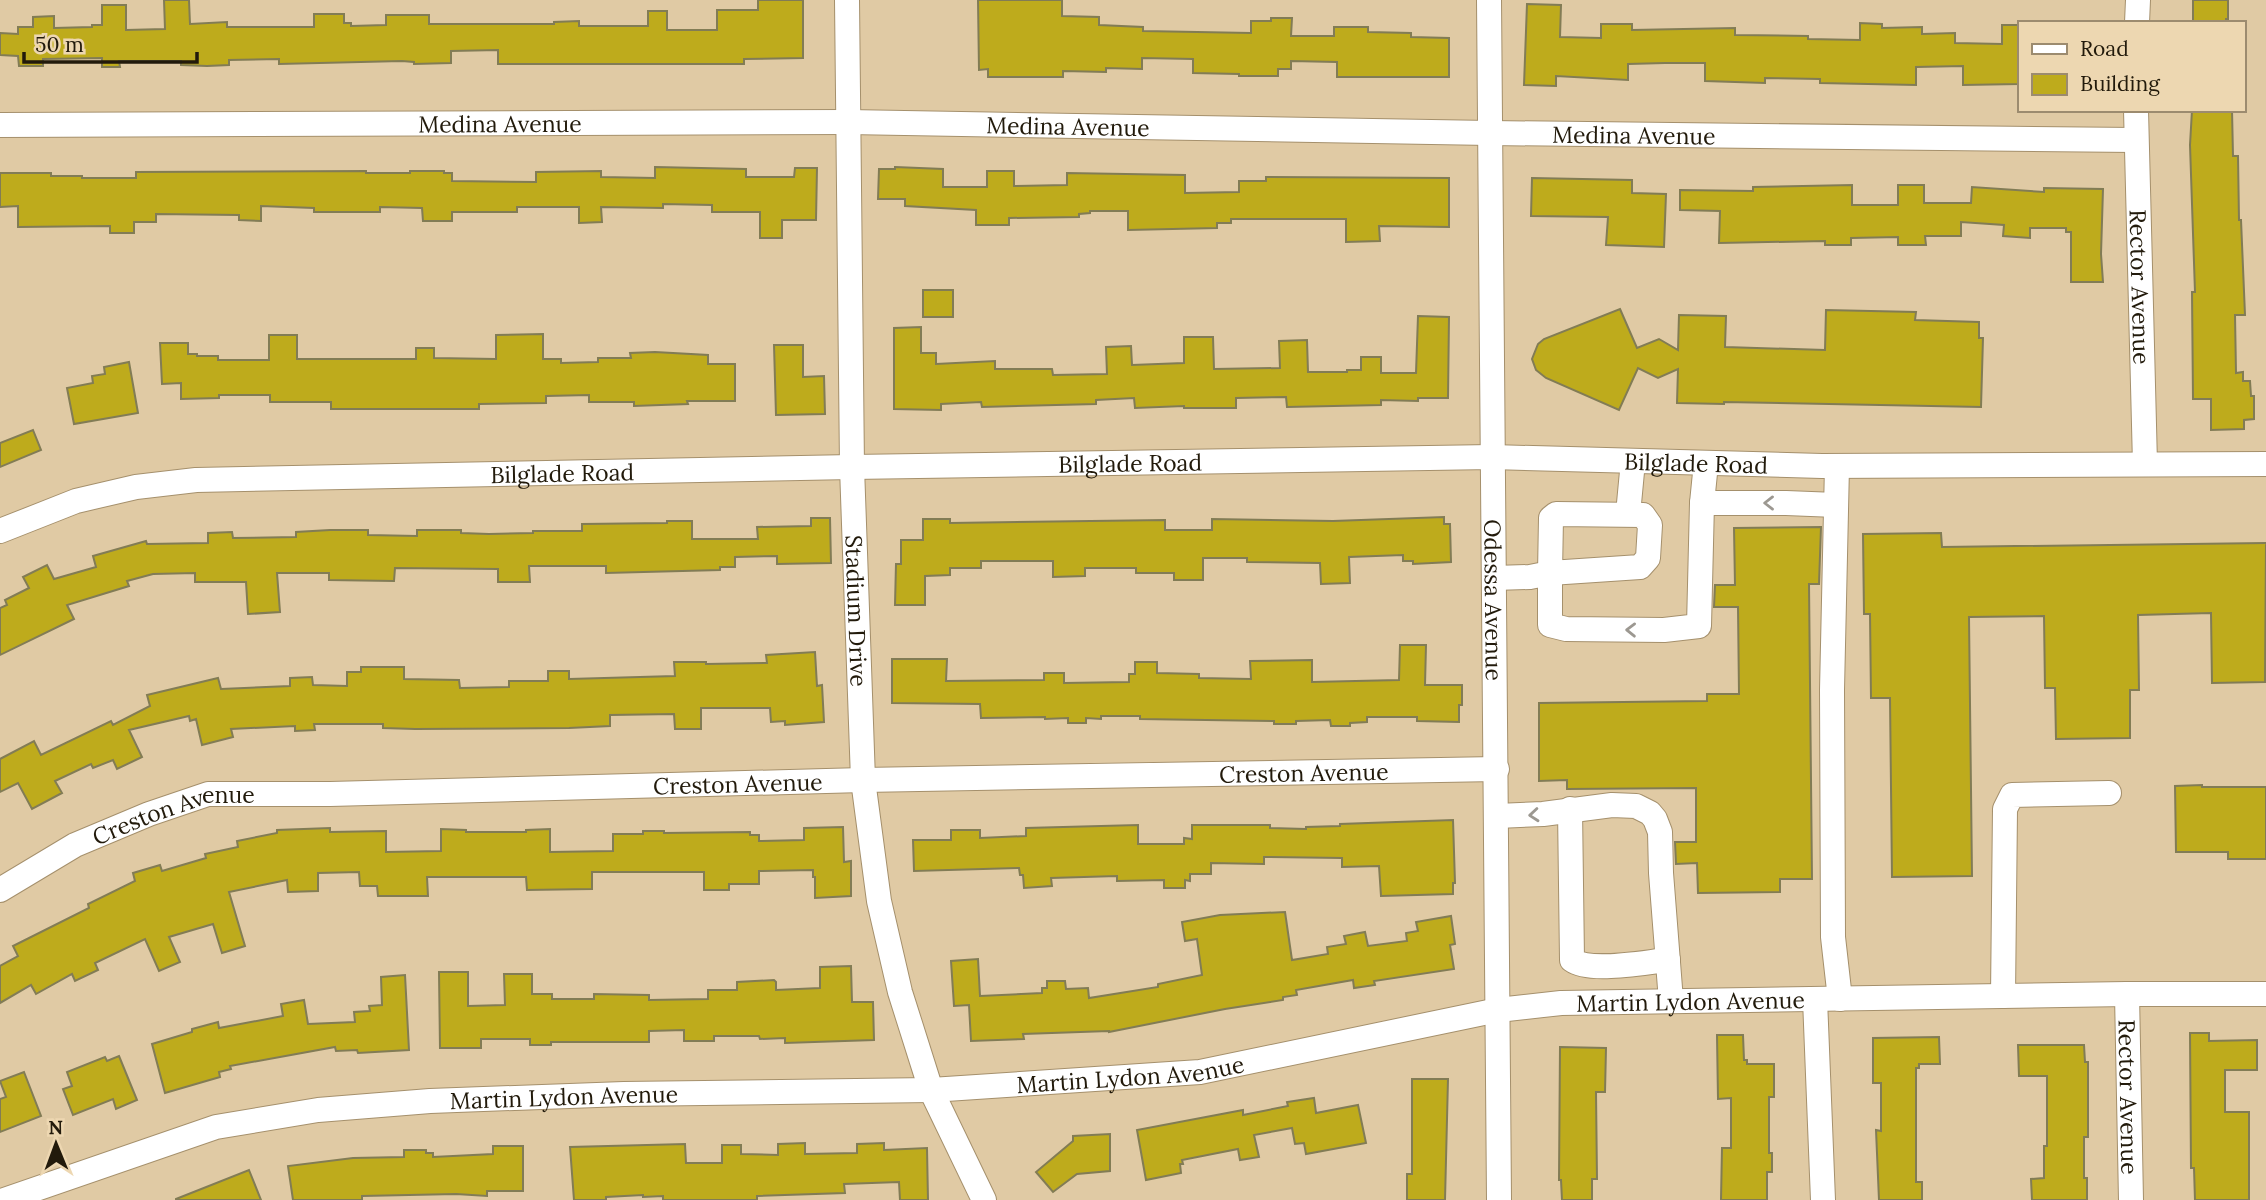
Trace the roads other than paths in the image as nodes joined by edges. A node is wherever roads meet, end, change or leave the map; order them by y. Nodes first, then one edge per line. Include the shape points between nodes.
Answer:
1 (847, 0) edge
2 (1489, 0) edge
3 (2137, 0) edge
4 (2137, 21) edge
5 (2136, 112) edge
6 (848, 122) junction
7 (0, 125) edge
8 (1490, 133) junction
9 (2135, 140) junction
10 (1492, 457) junction
11 (1633, 461) junction
12 (1706, 463) junction
13 (2144, 464) junction
14 (2266, 464) edge
15 (1837, 466) junction
16 (852, 467) junction
17 (1702, 503) junction
18 (1836, 505) junction
19 (1628, 514) junction
20 (0, 531) edge
21 (1550, 573) junction
22 (1494, 578) junction
23 (1497, 769) junction
24 (863, 780) junction
25 (2109, 793) dead end
26 (1570, 809) junction
27 (1497, 816) junction
28 (0, 890) edge
29 (1668, 960) junction
30 (2127, 994) junction
31 (2266, 994) edge
32 (2003, 996) junction
33 (1815, 999) junction
34 (1840, 999) junction
35 (1671, 1001) junction
36 (1498, 1010) junction
37 (931, 1090) junction
38 (4, 1200) edge
39 (984, 1200) edge
40 (1499, 1200) edge
41 (1823, 1200) edge
42 (2131, 1200) edge

1 - 6 street, Stadium Drive
2 - 8 street, Odessa Avenue
3 - 4 street
5 - 9 street, Rector Avenue
6 - 7 street, Medina Avenue
6 - 8 street, Medina Avenue
6 - 16 street, Stadium Drive
8 - 9 street, Medina Avenue
8 - 10 street, Odessa Avenue
9 - 13 street, Rector Avenue
10 - 11 street, Bilglade Road
10 - 16 street, Bilglade Road
10 - 22 street, Odessa Avenue
11 - 12 street, Bilglade Road
11 - 19 street
12 - 15 street, Bilglade Road
12 - 17 street
13 - 14 street, Bilglade Road
13 - 15 street, Bilglade Road
15 - 18 street
16 - 20 street, Bilglade Road via 196,481 136,486 76,501
16 - 24 street, Stadium Drive
18 -> 17 street
17 -> 21 street via 1699,626 1664,630 1550,625
18 - 34 street via 1833,937
19 - 21 street via 1556,514 1551,518
19 - 21 street via 1643,515 1650,525 1648,558 1640,567
21 - 22 street
22 - 23 street, Odessa Avenue
23 - 24 street, Creston Avenue
23 - 27 street, Odessa Avenue
24 - 28 street, Creston Avenue via 208,794 75,845
24 - 37 street, Stadium Drive via 879,901 900,992
25 - 32 street via 2012,795 2008,802
26 -> 27 street
26 - 29 street via 1636,806 1655,819 1660,832
26 - 29 street via 1572,960 1597,966
27 - 36 street, Odessa Avenue
29 - 35 street
30 - 31 street, Martin Lydon Avenue
30 - 32 street, Martin Lydon Avenue
30 - 42 street, Rector Avenue
32 - 34 street, Martin Lydon Avenue
33 - 34 street, Martin Lydon Avenue
33 - 35 street, Martin Lydon Avenue
33 - 41 street
35 - 36 street, Martin Lydon Avenue via 1561,1003
36 - 37 street, Martin Lydon Avenue via 1200,1072
36 - 40 street, Odessa Avenue
37 - 38 street, Martin Lydon Avenue via 624,1094 318,1110 216,1127
37 - 39 street, Stadium Drive

